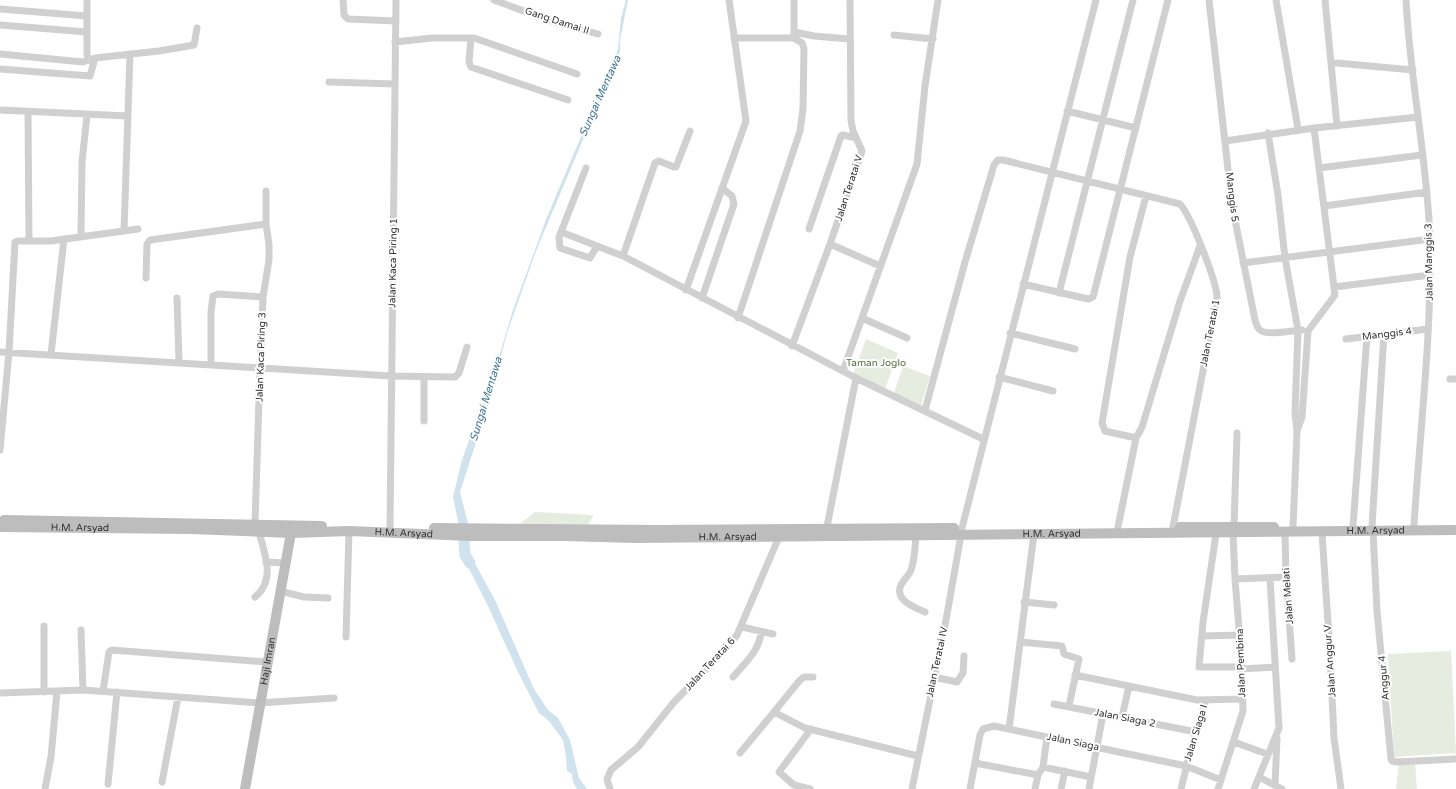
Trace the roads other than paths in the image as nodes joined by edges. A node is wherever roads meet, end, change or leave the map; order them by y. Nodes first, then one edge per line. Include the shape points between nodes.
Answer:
1 (87, 0) edge
2 (343, 0) edge
3 (396, 0) edge
4 (494, 0) edge
5 (729, 0) edge
6 (794, 0) edge
7 (850, 0) edge
8 (938, 0) edge
9 (1096, 0) edge
10 (1133, 0) edge
11 (1168, 0) edge
12 (1209, 0) edge
13 (1276, 0) edge
14 (1325, 0) edge
15 (1406, 0) edge
16 (0, 9) edge
17 (87, 16) junction
18 (396, 20) junction
19 (0, 25) edge
20 (197, 28) dead end
21 (87, 32) junction
22 (598, 34) dead end
23 (894, 34) dead end
24 (794, 35) junction
25 (470, 38) junction
26 (734, 38) junction
27 (849, 39) junction
28 (933, 39) junction
29 (395, 42) junction
30 (0, 54) edge
31 (130, 54) junction
32 (91, 61) junction
33 (1337, 64) dead end
34 (0, 69) edge
35 (1413, 70) junction
36 (577, 74) dead end
37 (329, 82) dead end
38 (394, 84) junction
39 (568, 100) dead end
40 (0, 110) edge
41 (28, 111) junction
42 (1066, 111) junction
43 (87, 115) junction
44 (128, 116) junction
45 (1418, 117) junction
46 (1102, 120) junction
47 (1337, 126) junction
48 (1136, 128) junction
49 (1314, 128) junction
50 (1298, 129) junction
51 (690, 131) dead end
52 (1268, 133) junction
53 (856, 138) junction
54 (1225, 141) junction
55 (1422, 155) junction
56 (586, 168) dead end
57 (1319, 168) junction
58 (1051, 172) junction
59 (1086, 180) junction
60 (722, 188) junction
61 (1120, 189) junction
62 (266, 191) dead end
63 (1427, 192) junction
64 (1146, 196) junction
65 (1324, 206) junction
66 (266, 224) junction
67 (138, 229) dead end
68 (809, 229) dead end
69 (124, 231) junction
70 (561, 232) junction
71 (81, 236) junction
72 (1430, 239) junction
73 (64, 240) junction
74 (29, 241) junction
75 (830, 244) junction
76 (597, 246) junction
77 (1200, 246) junction
78 (1330, 252) junction
79 (623, 256) junction
80 (1285, 258) junction
81 (1243, 263) junction
82 (880, 266) junction
83 (1430, 275) junction
84 (146, 278) dead end
85 (1023, 284) junction
86 (1334, 287) junction
87 (686, 290) junction
88 (1059, 292) junction
89 (263, 297) junction
90 (177, 298) dead end
91 (702, 298) junction
92 (738, 318) junction
93 (862, 318) junction
94 (1428, 329) junction
95 (1298, 330) junction
96 (1308, 331) junction
97 (1010, 333) junction
98 (1384, 334) junction
99 (1368, 336) junction
100 (906, 338) dead end
101 (1346, 339) dead end
102 (792, 346) junction
103 (467, 347) dead end
104 (1075, 349) dead end
105 (0, 352) edge
106 (9, 352) junction
107 (51, 354) junction
108 (179, 362) junction
109 (211, 364) junction
110 (260, 367) junction
111 (842, 371) junction
112 (390, 376) junction
113 (424, 377) junction
114 (856, 378) junction
115 (999, 378) junction
116 (1053, 391) dead end
117 (925, 410) junction
118 (424, 421) dead end
119 (1297, 431) junction
120 (1237, 433) dead end
121 (1136, 438) junction
122 (984, 439) junction
123 (0, 450) edge
124 (0, 521) edge
125 (1456, 524) edge
126 (1414, 525) junction
127 (191, 526) junction
128 (1353, 526) junction
129 (0, 527) edge
130 (390, 527) junction
131 (1118, 527) junction
132 (257, 528) junction
133 (1173, 528) junction
134 (1373, 529) junction
135 (1201, 530) junction
136 (1234, 530) junction
137 (1289, 530) junction
138 (1456, 530) edge
139 (349, 531) junction
140 (961, 531) junction
141 (457, 532) junction
142 (291, 533) junction
143 (471, 533) junction
144 (826, 533) junction
145 (1322, 533) junction
146 (1034, 534) junction
147 (1216, 534) junction
148 (916, 535) junction
149 (779, 537) junction
150 (266, 562) junction
151 (285, 563) junction
152 (1270, 578) junction
153 (1286, 578) junction
154 (1235, 579) junction
155 (280, 591) junction
156 (255, 597) dead end
157 (328, 598) dead end
158 (1024, 602) junction
159 (1054, 605) dead end
160 (925, 612) dead end
161 (44, 626) dead end
162 (742, 627) junction
163 (81, 630) dead end
164 (761, 632) junction
165 (773, 634) dead end
166 (1240, 635) junction
167 (1202, 636) junction
168 (346, 637) dead end
169 (1020, 642) junction
170 (964, 656) dead end
171 (1292, 659) dead end
172 (266, 662) junction
173 (1275, 667) junction
174 (1241, 668) junction
175 (1075, 675) junction
176 (733, 677) dead end
177 (814, 677) dead end
178 (934, 677) junction
179 (1129, 686) junction
180 (83, 690) junction
181 (57, 691) junction
182 (103, 691) junction
183 (44, 692) junction
184 (117, 692) junction
185 (0, 693) edge
186 (178, 697) junction
187 (334, 698) dead end
188 (1242, 699) junction
189 (1206, 700) junction
190 (259, 703) junction
191 (1054, 704) dead end
192 (1068, 706) junction
193 (774, 712) junction
194 (1103, 714) junction
195 (1122, 717) junction
196 (811, 729) junction
197 (1009, 729) junction
198 (1196, 732) junction
199 (1277, 733) junction
200 (1047, 737) junction
201 (1234, 742) junction
202 (1097, 747) junction
203 (740, 753) dead end
204 (1267, 754) junction
205 (918, 756) junction
206 (1456, 759) edge
207 (975, 763) junction
208 (1186, 766) junction
209 (1043, 767) junction
210 (1065, 771) junction
211 (1038, 775) junction
212 (1091, 777) junction
213 (1259, 777) junction
214 (1221, 780) junction
215 (162, 782) dead end
216 (108, 784) dead end
217 (1274, 785) junction
218 (45, 789) edge
219 (245, 789) edge
220 (610, 789) edge
221 (810, 789) edge
222 (912, 789) edge
223 (970, 789) edge
224 (1036, 789) edge
225 (1061, 789) edge
226 (1088, 789) edge
227 (1181, 789) edge
228 (1218, 789) edge
229 (1254, 789) edge
230 (1282, 789) edge
231 (1341, 789) edge

1 - 17 street
2 - 18 street via 344,15 348,19
3 - 18 street, Jalan Kaca Piring 1
4 - 22 street, Gang Damai II
5 - 26 street
6 - 24 street
7 - 27 street, Jalan Teratai V
8 - 28 street
9 - 42 street, Jalan Teratai IV
10 - 46 street
11 - 48 street
12 - 54 street, Manggis 5
13 - 50 street
14 - 47 street
15 - 35 street, Jalan Manggis 3
16 - 17 street
17 - 21 street
18 - 29 street, Jalan Kaca Piring 1
19 - 21 street
20 - 31 street via 194,45
21 - 32 street via 87,56
23 - 28 street
24 - 26 street
24 - 27 street
24 - 92 street via 804,49 800,131
25 - 29 street via 432,38
25 - 36 street
25 - 39 street via 471,67
26 - 60 street via 746,121
27 - 53 street, Jalan Teratai V via 851,120
28 - 82 street via 924,86 918,159
29 - 38 street, Jalan Kaca Piring 1
30 - 32 street
31 - 32 street via 95,58
31 - 44 street
32 - 34 street via 92,74 88,76
33 - 35 street
35 - 45 street, Jalan Manggis 3
37 - 38 street
38 - 112 street, Jalan Kaca Piring 1
40 - 41 street
41 - 43 street
41 - 74 street
42 - 46 street
42 - 58 street, Jalan Teratai IV
43 - 44 street
43 - 71 street via 82,162
44 - 69 street
45 - 47 street
45 - 55 street, Jalan Manggis 3
46 - 48 street
46 - 59 street
47 - 49 street
48 - 61 street
49 - 50 street
49 - 57 street
50 - 52 street
51 - 79 street via 676,167 659,161 655,163
52 - 54 street
52 - 80 street
53 - 68 street via 841,136
53 - 75 street, Jalan Teratai V via 862,151
54 - 81 street, Manggis 5 via 1232,205
55 - 57 street
55 - 63 street, Jalan Manggis 3
56 - 70 street
57 - 65 street
58 - 59 street, Jalan Teratai 1
58 - 85 street, Jalan Teratai IV
58 - 117 street, Jalan Teratai 1 via 1003,160 998,160 994,164 964,262
59 - 61 street, Jalan Teratai 1
59 - 88 street
60 - 87 street
60 - 91 street via 732,196 734,204
61 - 64 street, Jalan Teratai 1
61 - 88 street via 1093,297 1088,299
62 - 66 street, Jalan Kaca Piring 3
63 - 65 street
63 - 72 street, Jalan Manggis 3
64 - 77 street, Jalan Teratai 1 via 1180,204 1188,215
64 - 121 street via 1130,257 1102,423 1105,431
65 - 78 street
66 - 84 street via 150,240
66 - 89 street, Jalan Kaca Piring 3 via 269,255
67 - 69 street
69 - 71 street
70 - 76 street
70 - 76 street via 558,242 560,248 590,258
71 - 73 street
72 - 78 street
72 - 83 street, Jalan Manggis 3
73 - 74 street
73 - 107 street
74 - 106 street via 16,242
75 - 82 street
75 - 102 street, Jalan Teratai V
76 - 79 street
77 - 121 street via 1180,301 1142,427
77 - 133 street, Jalan Teratai 1 via 1217,298
78 - 80 street
78 - 86 street
79 - 87 street
80 - 81 street
80 - 95 street
81 - 95 street, Manggis 5 via 1259,330 1271,333
82 - 93 street
83 - 86 street
83 - 94 street, Jalan Manggis 3
85 - 88 street
85 - 97 street, Jalan Teratai IV
86 - 96 street via 1334,297
87 - 91 street
89 - 109 street via 218,294 213,296 210,312
89 - 110 street, Jalan Kaca Piring 3
90 - 108 street
91 - 92 street
92 - 102 street
93 - 100 street
93 - 111 street
94 - 98 street, Manggis 4
94 - 126 street, Jalan Manggis 3
95 - 96 street, Manggis 5
95 - 119 street via 1295,414
96 - 119 street via 1302,417
97 - 104 street
97 - 115 street, Jalan Teratai IV
98 - 99 street, Manggis 4
98 - 134 street
99 - 101 street, Manggis 4
99 - 128 street
102 - 111 street
103 - 113 street via 458,375
105 - 106 street
106 - 107 street
106 - 123 street
107 - 108 street
108 - 109 street
109 - 110 street
110 - 112 street
110 - 132 street, Jalan Kaca Piring 3
111 - 114 street
112 - 113 street
112 - 130 street, Jalan Kaca Piring 1
113 - 118 street
114 - 117 street
114 - 144 street
115 - 116 street
115 - 122 street, Jalan Teratai IV
117 - 122 street
119 - 137 street
120 - 136 street, Jalan Pembina
121 - 131 street
122 - 140 street, Jalan Teratai IV
124 - 127 street, H.M. Arsyad
125 - 126 street, H.M. Arsyad
126 - 134 street, H.M. Arsyad
127 - 129 street, H.M. Arsyad
127 - 132 street, H.M. Arsyad
128 - 134 street, H.M. Arsyad
128 - 137 street, H.M. Arsyad
130 - 132 street, H.M. Arsyad
130 - 141 street, H.M. Arsyad
131 - 133 street, H.M. Arsyad
131 - 140 street, H.M. Arsyad
132 - 142 street, H.M. Arsyad
132 - 150 street, Jalan Kaca Piring 3
133 - 135 street, H.M. Arsyad
134 - 138 street, H.M. Arsyad
134 - 145 street, H.M. Arsyad
134 - 206 street, Anggur 4 via 1377,611 1391,759 1397,762
135 - 136 street, H.M. Arsyad
135 - 146 street, H.M. Arsyad
135 - 147 street, H.M. Arsyad
136 - 137 street, H.M. Arsyad
136 - 147 street, H.M. Arsyad
136 - 154 street, Jalan Pembina
137 - 145 street, H.M. Arsyad
137 - 153 street, Jalan Melati
139 - 141 street, H.M. Arsyad
139 - 142 street, H.M. Arsyad
139 - 168 street
140 - 144 street, H.M. Arsyad
140 - 146 street, H.M. Arsyad
140 - 148 street, H.M. Arsyad
140 - 178 street, Jalan Teratai IV
141 - 143 street, H.M. Arsyad
142 - 151 street, Haji Imran
143 - 144 street, H.M. Arsyad
143 - 149 street, H.M. Arsyad
144 - 148 street, H.M. Arsyad
144 - 149 street, H.M. Arsyad
145 - 231 street, Jalan Anggur V via 1334,738
146 - 158 street
147 - 167 street
148 - 160 street via 913,563 908,577 900,586 899,594 903,600
149 - 162 street, Jalan Teratai 6
150 - 151 street
150 - 156 street, Jalan Kaca Piring 3 via 267,581 263,591
151 - 155 street, Haji Imran
152 - 153 street
152 - 154 street
152 - 173 street
153 - 171 street, Jalan Melati
154 - 166 street, Jalan Pembina
155 - 157 street via 310,598
155 - 172 street, Haji Imran
158 - 159 street
158 - 169 street
161 - 183 street
162 - 164 street
162 - 220 street, Jalan Teratai 6 via 722,653 674,702 638,747 612,770 607,779
163 - 180 street
164 - 165 street
164 - 176 street via 761,638 753,653
166 - 167 street
166 - 174 street, Jalan Pembina
167 - 174 street via 1200,668
169 - 175 street via 1062,646 1064,654 1079,659
169 - 197 street
170 - 178 street via 963,673 957,682
172 - 182 street via 112,650 109,652
172 - 190 street, Haji Imran
173 - 174 street
173 - 199 street via 1279,722
174 - 188 street, Jalan Pembina
175 - 179 street
175 - 192 street
177 - 193 street via 804,677 800,680
178 - 205 street, Jalan Teratai IV
179 - 189 street
179 - 195 street
180 - 181 street
180 - 182 street
181 - 183 street
181 - 218 street via 51,757
182 - 184 street
183 - 185 street
184 - 186 street
184 - 216 street
186 - 190 street
186 - 215 street
187 - 190 street
188 - 189 street
188 - 201 street, Jalan Pembina via 1243,714
189 - 198 street, Jalan Siaga I
190 - 219 street, Haji Imran
191 - 192 street, Jalan Siaga 2
192 - 194 street, Jalan Siaga 2
193 - 196 street
193 - 203 street
194 - 195 street, Jalan Siaga 2
194 - 202 street
195 - 198 street, Jalan Siaga 2
196 - 205 street
196 - 221 street via 779,772 794,784
197 - 200 street, Jalan Siaga
197 - 207 street, Jalan Siaga via 994,726 983,729
198 - 208 street, Jalan Siaga I
199 - 204 street
199 - 217 street
200 - 202 street, Jalan Siaga
200 - 209 street
201 - 204 street
201 - 214 street, Jalan Pembina
202 - 208 street, Jalan Siaga
202 - 212 street
204 - 213 street
205 - 222 street, Jalan Teratai IV
207 - 211 street
207 - 223 street, Jalan Siaga
208 - 214 street, Jalan Siaga
208 - 227 street, Jalan Siaga I
209 - 210 street
209 - 211 street
210 - 212 street
210 - 225 street
211 - 224 street
212 - 226 street
213 - 217 street
213 - 229 street
214 - 228 street, Jalan Pembina
217 - 230 street

